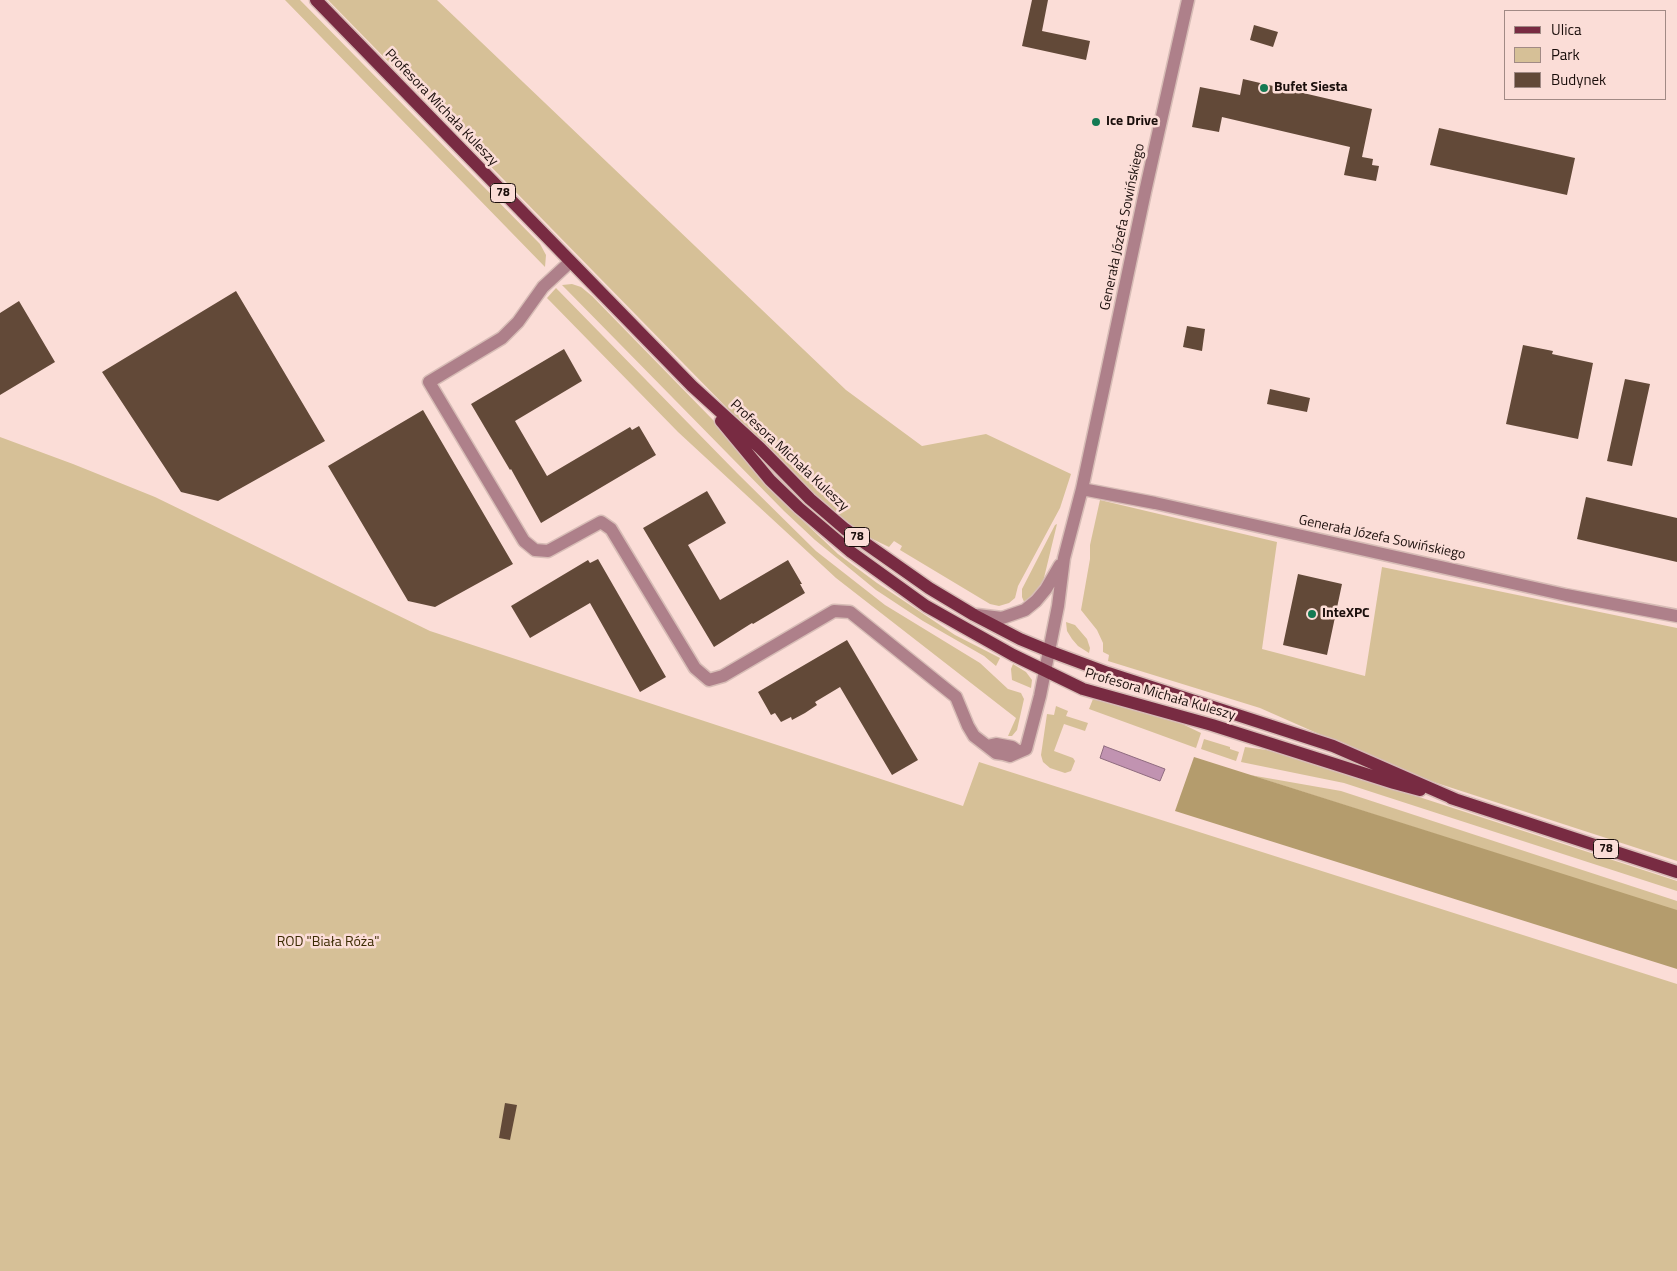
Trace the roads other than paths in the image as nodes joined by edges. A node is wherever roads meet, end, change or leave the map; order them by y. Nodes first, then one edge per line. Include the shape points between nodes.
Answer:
1 (316, 0) edge
2 (1188, 0) edge
3 (570, 262) junction
4 (692, 386) junction
5 (1082, 489) junction
6 (1064, 558) junction
7 (974, 615) junction
8 (1677, 616) edge
9 (1049, 651) junction
10 (1045, 670) junction
11 (1457, 800) junction
12 (1677, 872) edge

1 - 3 main road, Profesora Michała Kuleszy / 78
2 - 5 street, Generała Józefa Sowińskiego
3 - 4 main road, Profesora Michała Kuleszy / 78
3 - 10 street, Generała Józefa Sowińskiego via 544,287 502,338 429,382 524,540 536,550 548,551 601,522 611,529 695,668 708,680 723,676 834,611 850,612 956,697 974,736 987,746 1012,747 1019,752 1026,749
4 - 7 main road, Profesora Michała Kuleszy / 78 via 845,529 928,588
4 - 10 main road, Profesora Michała Kuleszy / 78 via 770,480 852,552 926,606 1012,656
5 - 6 street, Generała Józefa Sowińskiego
5 - 8 street, Generała Józefa Sowińskiego
6 - 7 street via 1046,589 1024,610 1002,618
6 - 9 street, Generała Józefa Sowińskiego
7 - 9 main road, Profesora Michała Kuleszy / 78
9 - 10 street, Generała Józefa Sowińskiego
9 - 11 main road, Profesora Michała Kuleszy / 78 via 1108,674 1333,746
10 - 11 main road, Profesora Michała Kuleszy / 78 via 1083,690 1212,725 1394,784
11 - 12 main road, Profesora Michała Kuleszy / 78

